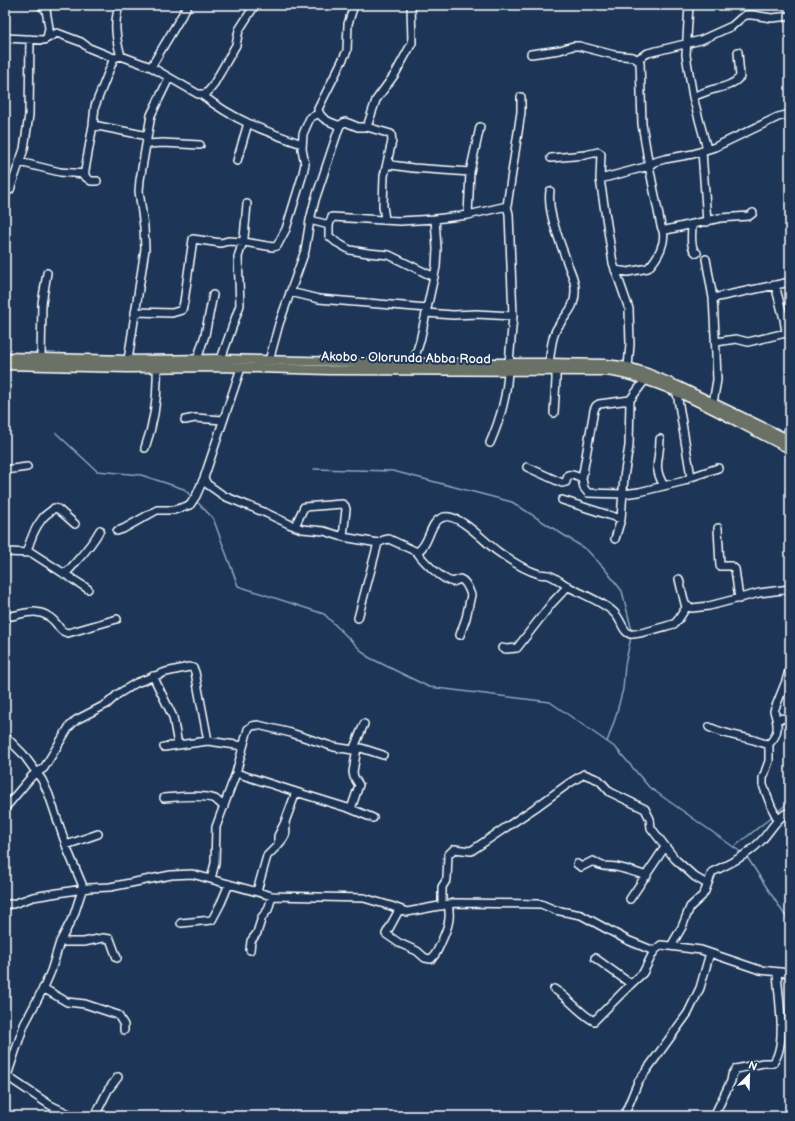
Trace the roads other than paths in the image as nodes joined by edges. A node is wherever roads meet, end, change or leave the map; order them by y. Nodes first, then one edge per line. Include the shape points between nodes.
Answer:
1 (40, 5) edge
2 (120, 5) edge
3 (188, 5) edge
4 (255, 5) edge
5 (354, 5) edge
6 (411, 5) edge
7 (689, 5) edge
8 (790, 16) edge
9 (5, 38) edge
10 (47, 38) junction
11 (30, 40) junction
12 (686, 44) junction
13 (738, 52) dead end
14 (531, 54) dead end
15 (121, 56) junction
16 (114, 58) junction
17 (637, 59) junction
18 (151, 67) junction
19 (169, 78) junction
20 (202, 95) junction
21 (521, 97) dead end
22 (693, 97) junction
23 (319, 113) junction
24 (790, 114) edge
25 (248, 123) junction
26 (93, 125) junction
27 (340, 126) junction
28 (367, 127) junction
29 (480, 127) dead end
30 (147, 142) junction
31 (302, 144) junction
32 (200, 145) dead end
33 (705, 150) junction
34 (551, 158) dead end
35 (237, 161) dead end
36 (19, 162) junction
37 (388, 165) junction
38 (649, 166) junction
39 (470, 172) junction
40 (85, 174) junction
41 (600, 179) junction
42 (97, 182) dead end
43 (550, 190) dead end
44 (5, 192) edge
45 (247, 204) dead end
46 (507, 206) junction
47 (753, 213) dead end
48 (468, 215) junction
49 (385, 219) junction
50 (310, 220) junction
51 (435, 220) junction
52 (707, 222) junction
53 (328, 225) junction
54 (692, 225) junction
55 (663, 230) junction
56 (244, 242) junction
57 (697, 253) dead end
58 (706, 259) dead end
59 (615, 270) junction
60 (47, 273) dead end
61 (434, 277) junction
62 (790, 282) edge
63 (775, 285) junction
64 (290, 292) junction
65 (213, 295) dead end
66 (713, 298) junction
67 (427, 311) junction
68 (135, 312) junction
69 (513, 316) junction
70 (788, 333) edge
71 (716, 342) junction
72 (5, 357) edge
73 (41, 358) junction
74 (91, 359) junction
75 (222, 359) junction
76 (128, 360) junction
77 (197, 360) junction
78 (269, 361) junction
79 (413, 363) junction
80 (549, 363) junction
81 (5, 365) edge
82 (508, 367) junction
83 (570, 367) junction
84 (628, 367) junction
85 (91, 368) junction
86 (157, 368) junction
87 (241, 368) junction
88 (556, 371) junction
89 (645, 380) junction
90 (677, 393) junction
91 (630, 400) junction
92 (713, 403) junction
93 (554, 413) dead end
94 (185, 420) dead end
95 (222, 420) junction
96 (790, 424) edge
97 (660, 439) dead end
98 (789, 440) edge
99 (490, 442) dead end
100 (145, 448) dead end
101 (790, 449) edge
102 (27, 467) dead end
103 (527, 467) dead end
104 (718, 468) dead end
105 (5, 470) edge
106 (691, 477) junction
107 (204, 478) junction
108 (582, 479) junction
109 (664, 486) junction
110 (623, 494) junction
111 (562, 500) dead end
112 (621, 520) junction
113 (75, 524) dead end
114 (295, 526) junction
115 (718, 528) dead end
116 (100, 530) dead end
117 (117, 531) dead end
118 (344, 537) junction
119 (615, 539) dead end
120 (378, 543) junction
121 (5, 552) edge
122 (27, 552) junction
123 (417, 552) junction
124 (64, 574) junction
125 (679, 579) dead end
126 (568, 586) junction
127 (88, 589) dead end
128 (790, 589) edge
129 (738, 599) junction
130 (687, 606) junction
131 (5, 617) edge
132 (358, 618) dead end
133 (118, 619) dead end
134 (460, 635) dead end
135 (502, 648) dead end
136 (790, 667) edge
137 (153, 676) junction
138 (777, 718) junction
139 (790, 719) edge
140 (364, 724) dead end
141 (708, 727) dead end
142 (5, 736) edge
143 (208, 742) junction
144 (769, 744) junction
145 (178, 745) junction
146 (243, 746) junction
147 (164, 747) dead end
148 (355, 749) junction
149 (383, 755) dead end
150 (37, 772) junction
151 (236, 773) junction
152 (296, 792) junction
153 (164, 798) dead end
154 (224, 807) junction
155 (5, 808) edge
156 (351, 809) junction
157 (790, 811) edge
158 (373, 818) dead end
159 (778, 820) junction
160 (98, 834) dead end
161 (66, 845) junction
162 (665, 847) junction
163 (577, 864) dead end
164 (647, 876) junction
165 (211, 879) junction
166 (229, 884) junction
167 (707, 884) junction
168 (82, 890) junction
169 (257, 891) junction
170 (272, 896) junction
171 (630, 900) dead end
172 (5, 904) edge
173 (445, 905) junction
174 (400, 910) junction
175 (181, 923) dead end
176 (60, 942) junction
177 (670, 946) junction
178 (250, 950) dead end
179 (654, 951) junction
180 (710, 954) junction
181 (117, 958) dead end
182 (595, 958) dead end
183 (778, 972) junction
184 (790, 973) edge
185 (630, 984) junction
186 (43, 988) junction
187 (554, 989) dead end
188 (124, 1030) dead end
189 (118, 1077) dead end
190 (6, 1078) edge
191 (73, 1116) edge
192 (95, 1116) edge
193 (624, 1116) edge
194 (714, 1116) edge

1 - 10 street via 46,10
2 - 15 street via 116,30
3 - 18 street
4 - 20 street via 239,30 236,45 212,88
5 - 23 street via 348,24 347,50 320,104
6 - 28 street via 412,43 395,74 376,100
7 - 12 street
8 - 12 street via 772,18 746,15 732,26
9 - 11 street
10 - 11 street
10 - 16 street via 57,33
11 - 36 street via 29,115 24,149
12 - 17 street via 648,53
12 - 22 street
13 - 22 street via 740,77 736,81
14 - 17 street via 579,46
15 - 16 street
15 - 18 street
16 - 26 street via 95,106
17 - 38 street via 640,62 642,124
18 - 19 street
19 - 20 street
19 - 30 street via 151,115
20 - 25 street via 220,109
21 - 46 street
22 - 33 street
23 - 27 street via 323,118
23 - 31 street via 307,123
24 - 33 street
25 - 31 street
25 - 35 street
26 - 30 street via 143,135
26 - 40 street
27 - 28 street via 345,122
27 - 50 street
28 - 37 street via 391,134
29 - 39 street
30 - 32 street
30 - 68 street via 139,191 145,249
31 - 56 street via 305,164 280,241 273,247
33 - 38 street via 665,158
33 - 52 street
34 - 41 street via 598,152 601,154
36 - 40 street via 60,172
36 - 44 street via 10,190
37 - 39 street
37 - 49 street via 384,176 382,206
38 - 41 street
38 - 55 street
39 - 48 street
40 - 42 street via 86,179
41 - 59 street
43 - 80 street via 549,199 557,234 576,288 573,306 554,337
45 - 56 street
46 - 48 street
46 - 69 street via 510,214
47 - 52 street via 749,216 720,218
48 - 51 street
49 - 51 street
49 - 53 street via 332,217
50 - 53 street
50 - 64 street via 305,251
51 - 61 street via 437,249
52 - 54 street
53 - 61 street via 329,236 350,250 389,255
54 - 55 street
54 - 57 street via 692,248
55 - 59 street via 662,246 648,268 628,272
56 - 68 street via 194,240 182,310 172,313
56 - 75 street via 238,258 240,305
58 - 66 street
59 - 84 street via 629,309
60 - 73 street via 42,303
61 - 67 street
62 - 63 street
63 - 66 street
63 - 70 street
64 - 67 street via 319,299
64 - 78 street
65 - 77 street via 206,335
66 - 71 street
67 - 69 street via 453,315
67 - 79 street
68 - 76 street
69 - 82 street
70 - 71 street via 748,342 738,339
71 - 92 street via 717,380
72 - 73 main road, Akobo - Olorunda Abba Road
73 - 74 main road, Akobo - Olorunda Abba Road
74 - 76 main road, Akobo - Olorunda Abba Road
74 - 85 main road
75 - 77 main road, Akobo - Olorunda Abba Road
75 - 78 main road, Akobo - Olorunda Abba Road
76 - 77 main road, Akobo - Olorunda Abba Road
78 - 79 main road, Akobo - Olorunda Abba Road
79 - 82 main road, Akobo - Olorunda Abba Road
80 - 82 main road, Akobo - Olorunda Abba Road
80 - 83 main road, Akobo - Olorunda Abba Road
81 - 85 main road, Akobo - Olorunda Abba Road
82 - 87 main road, Akobo - Olorunda Abba Road
82 - 88 main road, Akobo - Olorunda Abba Road
82 - 99 street via 505,400
83 - 84 main road, Akobo - Olorunda Abba Road via 606,364
83 - 88 main road, Akobo - Olorunda Abba Road
83 - 89 main road, Akobo - Olorunda Abba Road via 624,373
84 - 92 main road, Akobo - Olorunda Abba Road
85 - 86 main road, Akobo - Olorunda Abba Road
86 - 87 main road, Akobo - Olorunda Abba Road
86 - 100 street via 158,385 151,430
87 - 95 street
88 - 93 street
89 - 90 main road, Akobo - Olorunda Abba Road
89 - 91 street
90 - 101 main road, Akobo - Olorunda Abba Road
90 - 106 street
91 - 108 street via 596,406
91 - 110 street via 629,446
92 - 98 main road, Akobo - Olorunda Abba Road
94 - 95 street
95 - 107 street
96 - 98 street
97 - 109 street via 656,466
102 - 105 street
103 - 108 street via 562,483 566,482 570,474
104 - 106 street
106 - 109 street
107 - 114 street via 207,484 224,496
107 - 117 street via 190,505 174,510 157,510
108 - 110 street via 588,493
109 - 110 street
110 - 112 street
111 - 112 street
112 - 119 street
113 - 122 street via 54,508 37,526
114 - 118 street
114 - 118 street via 304,507 342,504 346,508
115 - 129 street via 720,566 731,566 735,569
116 - 124 street via 94,543 69,572
118 - 120 street
120 - 123 street via 389,539
120 - 132 street
121 - 122 street
122 - 124 street
123 - 126 street via 423,549 436,522 449,516 503,555 538,574 553,577
123 - 134 street via 448,580 464,580 471,595
124 - 127 street
125 - 130 street
126 - 130 street via 608,608 616,614 626,632 632,634 674,624
126 - 135 street via 517,648
128 - 129 street
129 - 130 street via 709,606
131 - 133 street via 32,611 41,613 54,620 62,631 68,633
136 - 138 street via 774,711
137 - 143 street via 193,668
137 - 145 street via 173,717
137 - 150 street via 126,688 107,704 76,720 44,768
138 - 139 street
138 - 144 street via 776,734
140 - 148 street
141 - 144 street via 725,734
142 - 150 street
143 - 145 street
143 - 146 street
144 - 159 street via 769,761 763,785
145 - 147 street
146 - 148 street via 248,729 258,725 334,747
146 - 151 street
148 - 149 street via 361,748
148 - 156 street via 353,772 359,785
150 - 155 street
150 - 161 street via 49,795
151 - 152 street
151 - 154 street
152 - 156 street
152 - 169 street via 278,836 278,845 267,856
153 - 154 street via 211,798 216,799
154 - 165 street via 216,827 215,863
156 - 158 street
157 - 159 street
159 - 167 street via 752,850 724,868 712,872
160 - 161 street
161 - 168 street via 82,884
162 - 164 street
162 - 167 street via 695,877
162 - 173 street via 651,828 645,809 610,792 599,780 584,774 471,851 454,849 448,855 447,880 442,888
163 - 164 street via 581,867 593,861 606,867 616,867
164 - 171 street
165 - 166 street
165 - 168 street via 192,874 171,875
166 - 169 street
166 - 175 street via 212,920
167 - 177 street via 702,896 690,907 682,927
168 - 172 street
168 - 176 street via 74,915
169 - 170 street
170 - 174 street via 364,898
170 - 178 street via 268,910 251,941
173 - 174 street via 407,912
173 - 174 street via 450,913 448,929 436,956 431,959 425,958 386,934
173 - 179 street via 541,904 555,910 581,915 627,940
176 - 181 street via 110,939
176 - 186 street
177 - 179 street via 661,945
177 - 180 street via 701,950
179 - 185 street via 643,973
180 - 183 street via 760,970
180 - 193 street via 700,988 688,1013 638,1082
182 - 185 street
183 - 184 street
183 - 194 street via 781,1030 778,1057 773,1063 736,1069
185 - 187 street via 594,1021
186 - 188 street via 67,1002 85,1004 118,1015
186 - 190 street via 24,1025
189 - 192 street via 108,1090
190 - 191 street

